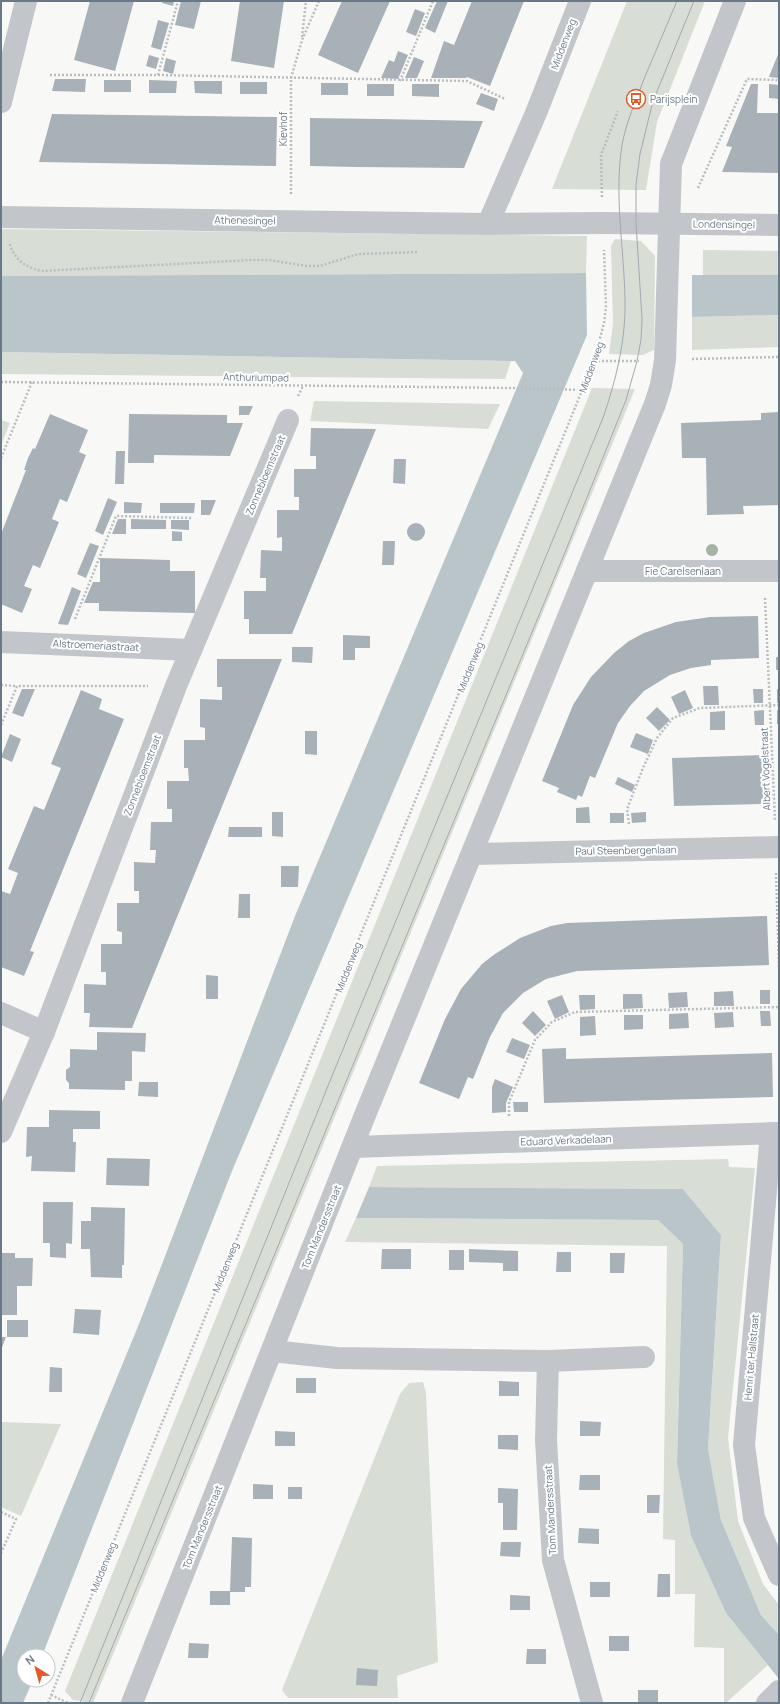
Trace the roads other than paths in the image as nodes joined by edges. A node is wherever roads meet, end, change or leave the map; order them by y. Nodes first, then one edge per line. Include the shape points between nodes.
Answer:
1 (26, 1) edge
2 (580, 1) edge
3 (735, 1) edge
4 (1, 102) edge
5 (2, 217) edge
6 (676, 223) junction
7 (488, 224) junction
8 (779, 225) edge
9 (288, 420) dead end
10 (587, 571) junction
11 (772, 571) edge
12 (1, 642) edge
13 (191, 650) junction
14 (777, 847) edge
15 (472, 854) junction
16 (1, 1013) edge
17 (44, 1032) junction
18 (1, 1132) edge
19 (775, 1133) edge
20 (353, 1147) junction
21 (272, 1351) junction
22 (644, 1357) dead end
23 (548, 1361) junction
24 (779, 1575) edge
25 (779, 1692) edge
26 (132, 1703) edge
27 (592, 1703) edge
28 (768, 1703) edge

1 - 4 street
2 - 7 street, Middenweg via 536,114
3 - 6 street via 671,164
5 - 7 street, Athenesingel
6 - 7 street
6 - 8 street, Londensingel
6 - 10 street via 661,385
9 - 13 street, Zonnebloemstraat
10 - 11 street, Fie Carelsenlaan
10 - 15 street
12 - 13 street, Alstroemeriastraat
13 - 17 street, Zonnebloemstraat
14 - 15 street, Paul Steenbergenlaan
15 - 20 street
16 - 17 street
17 - 18 street, Zonnebloemstraat
19 - 20 street, Eduard Verkadelaan
19 - 24 street, Henri ter Hallstraat via 744,1444 754,1518
20 - 21 street, Tom Mandersstraat
21 - 23 street via 337,1358
21 - 26 street, Tom Mandersstraat
22 - 23 street
23 - 27 street, Tom Mandersstraat via 546,1440 553,1560
25 - 28 street

